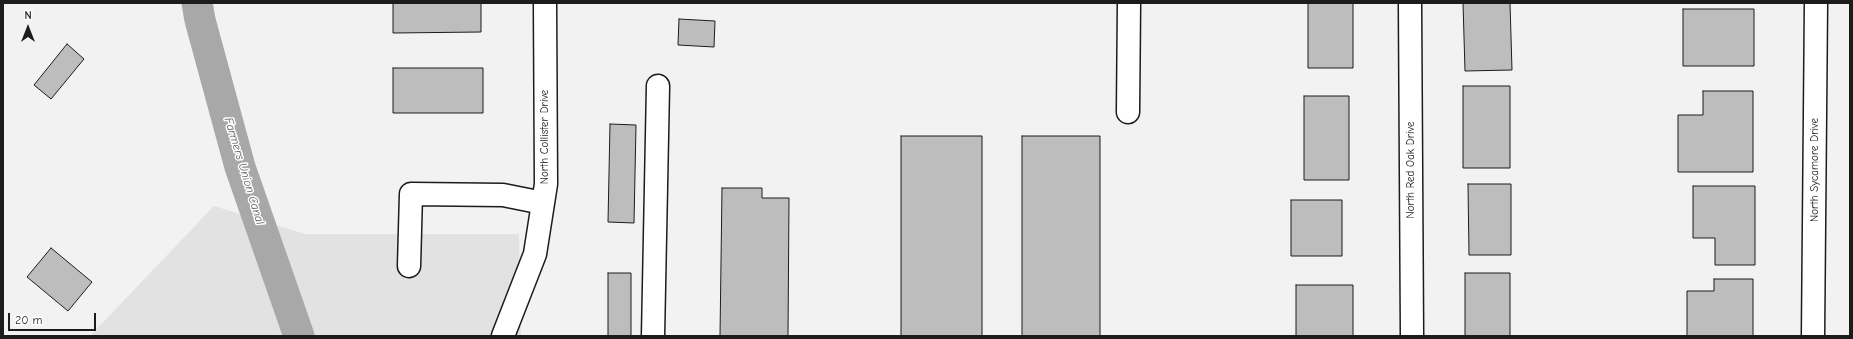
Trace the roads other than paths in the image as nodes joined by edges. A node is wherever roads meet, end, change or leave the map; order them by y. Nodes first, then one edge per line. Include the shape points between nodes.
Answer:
1 (545, 3) edge
2 (1128, 3) edge
3 (1410, 3) edge
4 (1816, 3) edge
5 (658, 86) dead end
6 (1128, 112) dead end
7 (543, 203) junction
8 (409, 266) dead end
9 (503, 336) edge
10 (653, 336) edge
11 (1412, 336) edge
12 (1813, 336) edge

1 - 7 street, North Collister Drive via 546,184
2 - 6 street
3 - 11 street, North Red Oak Drive
4 - 12 street, North Sycamore Drive
5 - 10 street
7 - 8 street via 503,195 411,194
7 - 9 street, North Collister Drive via 535,254

